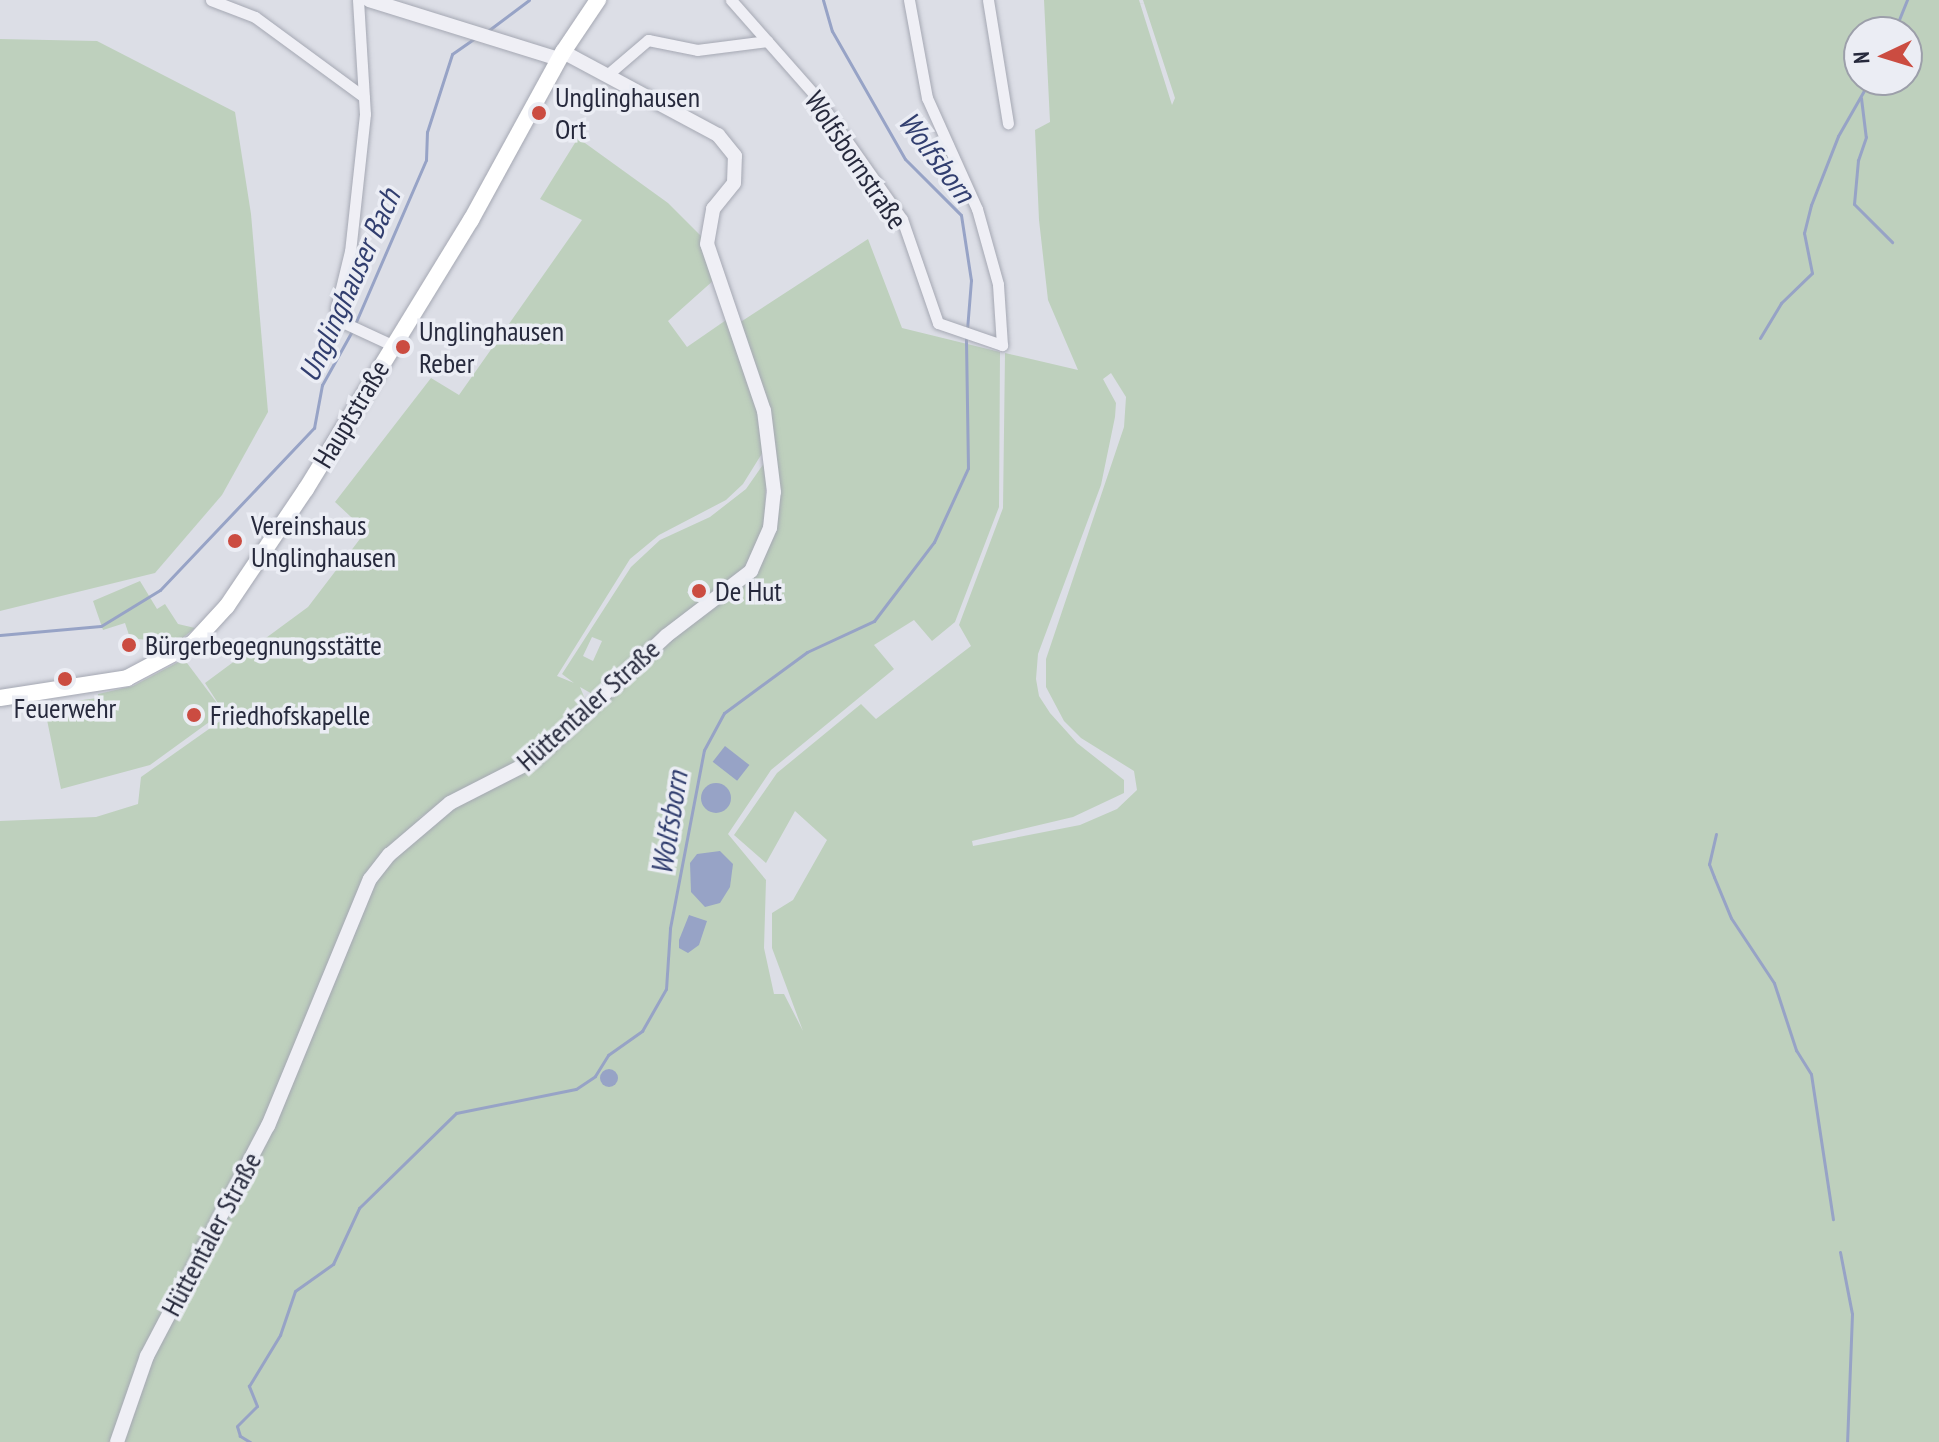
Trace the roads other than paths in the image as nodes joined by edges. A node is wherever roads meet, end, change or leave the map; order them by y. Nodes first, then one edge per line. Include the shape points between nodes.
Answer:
1 (211, 0) edge
2 (358, 0) edge
3 (369, 0) edge
4 (598, 0) edge
5 (731, 0) edge
6 (909, 0) edge
7 (988, 0) edge
8 (767, 41) junction
9 (561, 55) junction
10 (607, 75) junction
11 (364, 97) junction
12 (1008, 123) dead end
13 (392, 345) junction
14 (0, 698) edge
15 (117, 1442) edge

1 - 11 street via 255,17
2 - 11 street
3 - 9 street, Hüttentaler Straße
4 - 9 main road, Hauptstraße
5 - 8 street, Wolfsbornstraße
6 - 8 street, Wolfsbornstraße via 927,98 977,209 998,284 1002,345 938,323 902,219 814,94
7 - 12 street
8 - 10 street via 697,50 648,40
9 - 10 street, Hüttentaler Straße
9 - 13 main road, Hauptstraße via 471,220
10 - 15 street, Hüttentaler Straße via 718,135 735,156 734,183 713,209 707,244 764,411 774,492 770,528 751,571 666,636 534,760 450,803 389,855 370,879 277,1106 147,1356
11 - 13 street via 350,251 336,309 338,320
13 - 14 main road, Hauptstraße via 271,544 193,643 127,678

